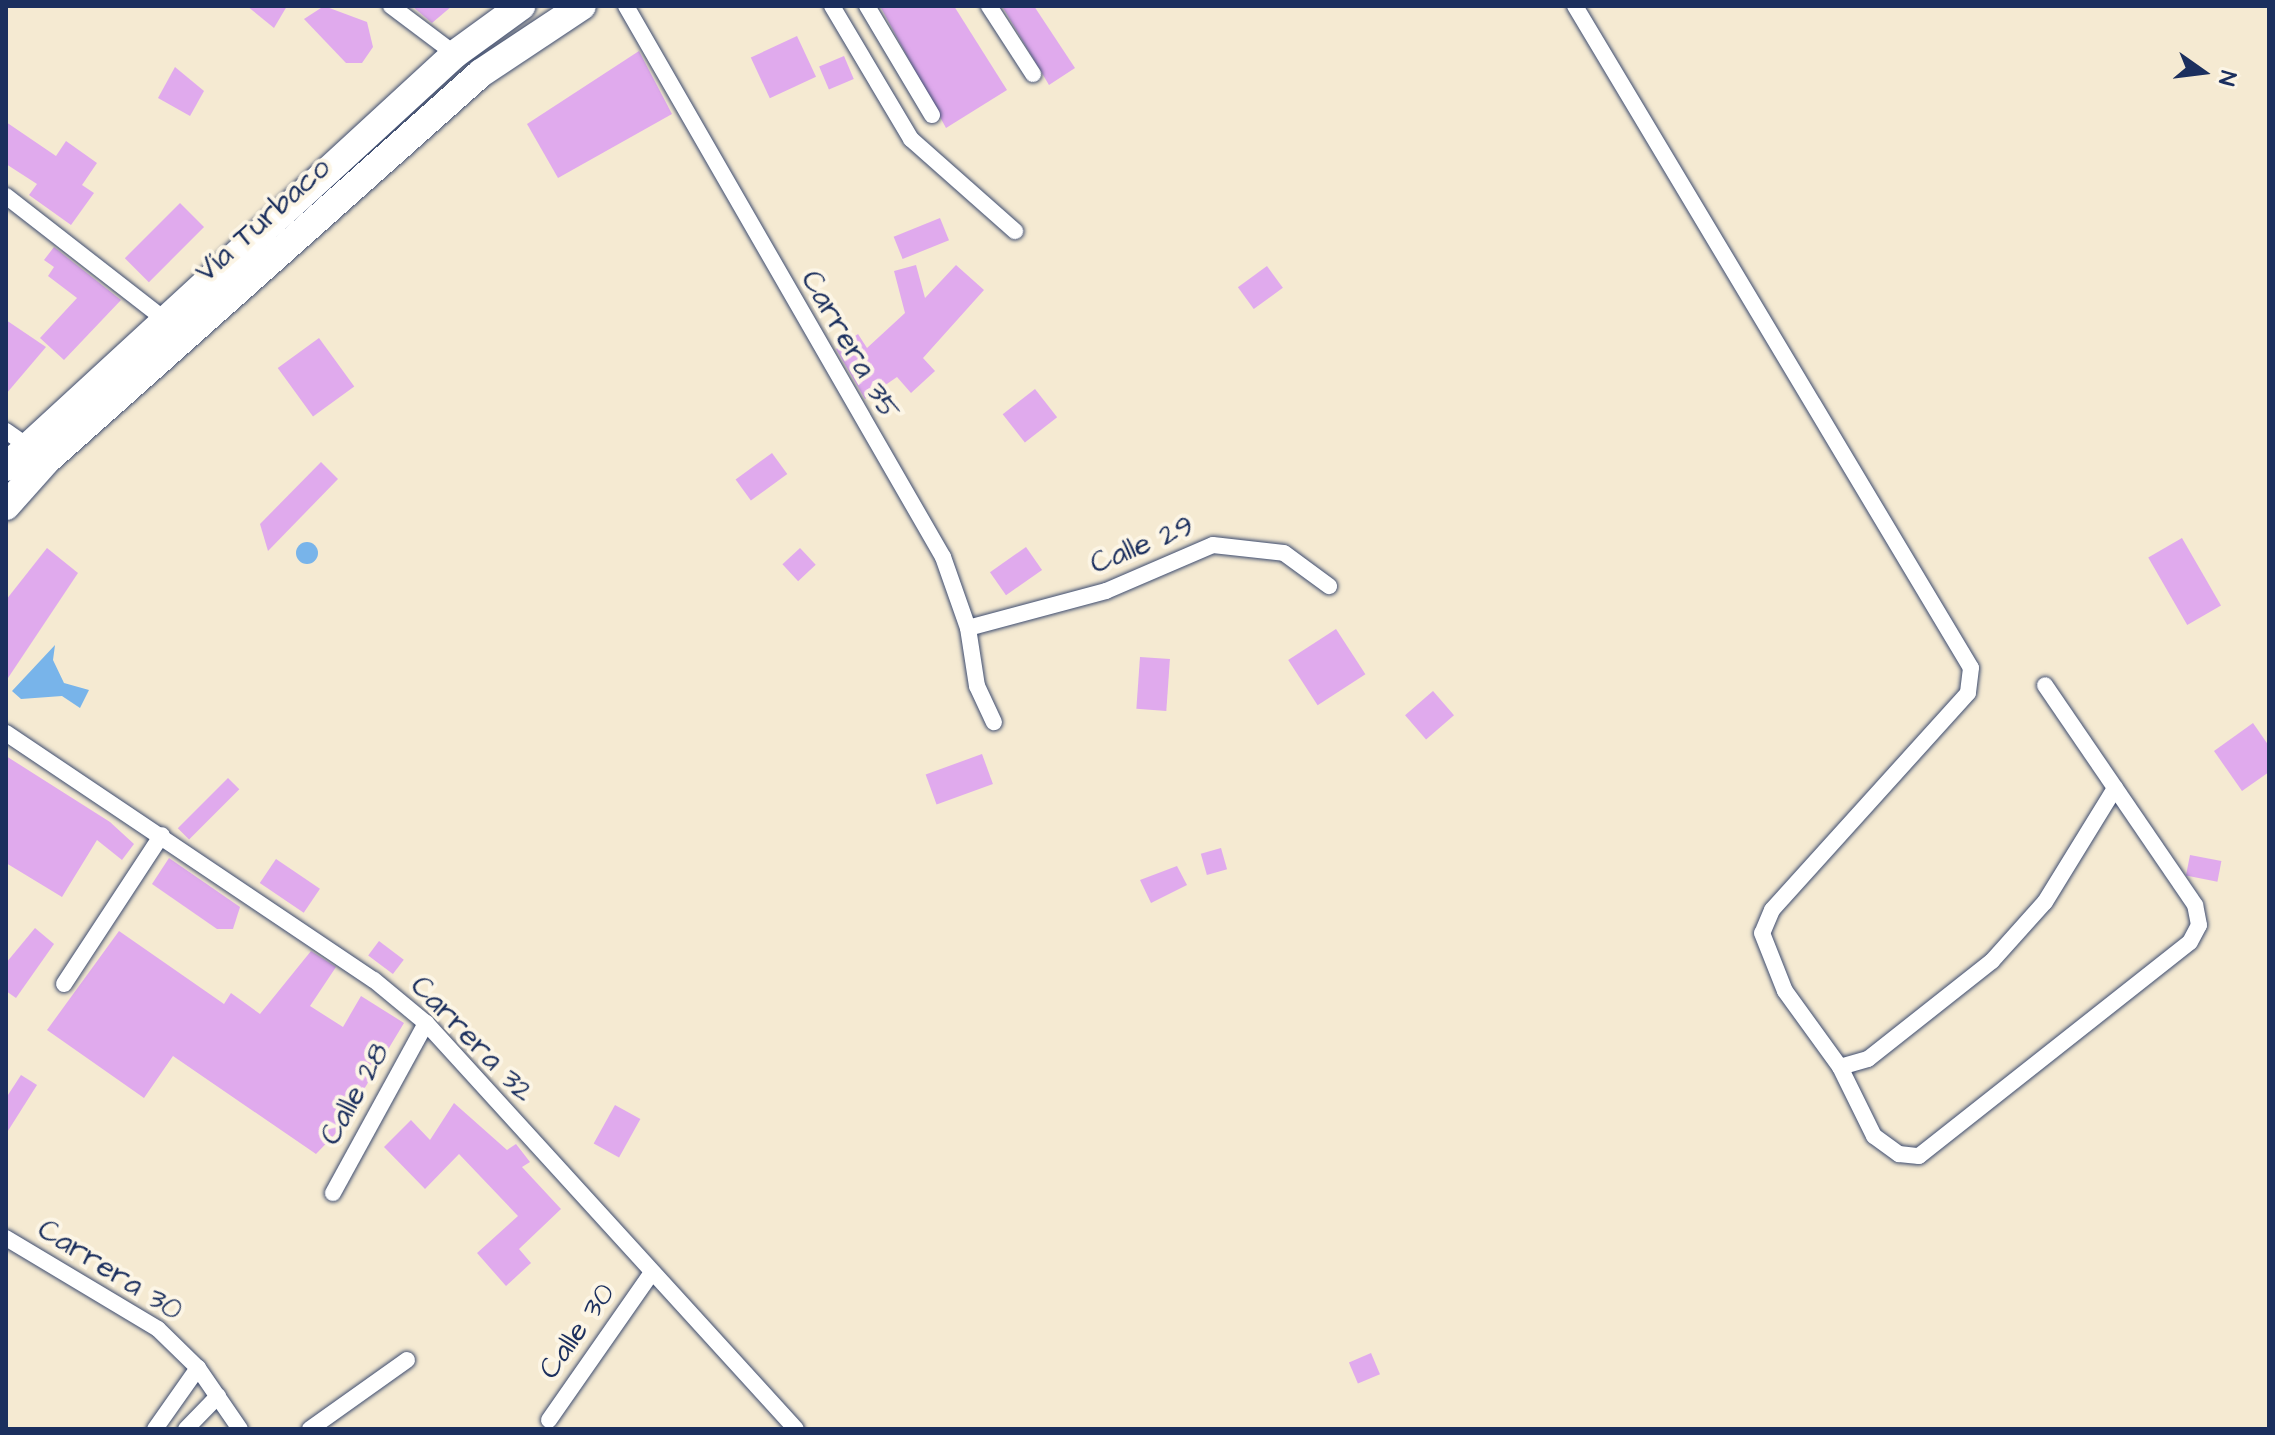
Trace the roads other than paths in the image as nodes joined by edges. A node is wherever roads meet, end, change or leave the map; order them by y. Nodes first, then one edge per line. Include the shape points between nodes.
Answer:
1 (391, 6) edge
2 (521, 6) edge
3 (582, 6) edge
4 (626, 6) edge
5 (867, 6) edge
6 (989, 6) edge
7 (1575, 6) edge
8 (835, 7) edge
9 (455, 54) junction
10 (1033, 74) dead end
11 (932, 115) dead end
12 (6, 196) edge
13 (1015, 231) dead end
14 (165, 320) junction
15 (16, 438) edge
16 (6, 467) edge
17 (6, 506) edge
18 (1329, 586) dead end
19 (968, 628) junction
20 (2045, 685) dead end
21 (994, 722) dead end
22 (6, 733) edge
23 (2115, 788) junction
24 (162, 835) junction
25 (64, 984) dead end
26 (426, 1023) junction
27 (1840, 1067) junction
28 (333, 1193) dead end
29 (6, 1238) edge
30 (651, 1274) junction
31 (407, 1360) dead end
32 (198, 1368) junction
33 (218, 1396) junction
34 (549, 1420) dead end
35 (155, 1429) edge
36 (186, 1429) edge
37 (240, 1429) edge
38 (310, 1429) edge
39 (796, 1429) edge

1 - 9 street
2 - 9 highway, Vía Turbaco
3 - 17 highway, Vía Turbaco via 481,73 47,460
4 - 19 street, Carrera 35 via 943,557
5 - 11 street
6 - 10 street
7 - 27 street via 1971,668 1968,693 1772,910 1762,933 1785,991
8 - 13 street via 911,139
9 - 14 highway, Vía Turbaco
12 - 14 street
14 - 15 highway, Vía Turbaco
15 - 16 highway, Vía Turbaco
18 - 19 street, Calle 29 via 1284,553 1213,545 1106,591
19 - 21 street, Carrera 35 via 966,651
20 - 23 street
22 - 24 street, Carrera 32
23 - 27 street via 2045,902 1992,961 1879,1051
23 - 27 street via 2195,905 2199,925 2190,942 1919,1156 1899,1154 1874,1136
24 - 25 street
24 - 26 street, Carrera 32
26 - 28 street, Calle 28
26 - 30 street, Carrera 32
29 - 32 street, Carrera 30 via 158,1329
30 - 34 street, Calle 30
30 - 39 street, Carrera 32
31 - 38 street
32 - 33 street, Carrera 30
32 - 35 street
33 - 36 street
33 - 37 street, Carrera 30

